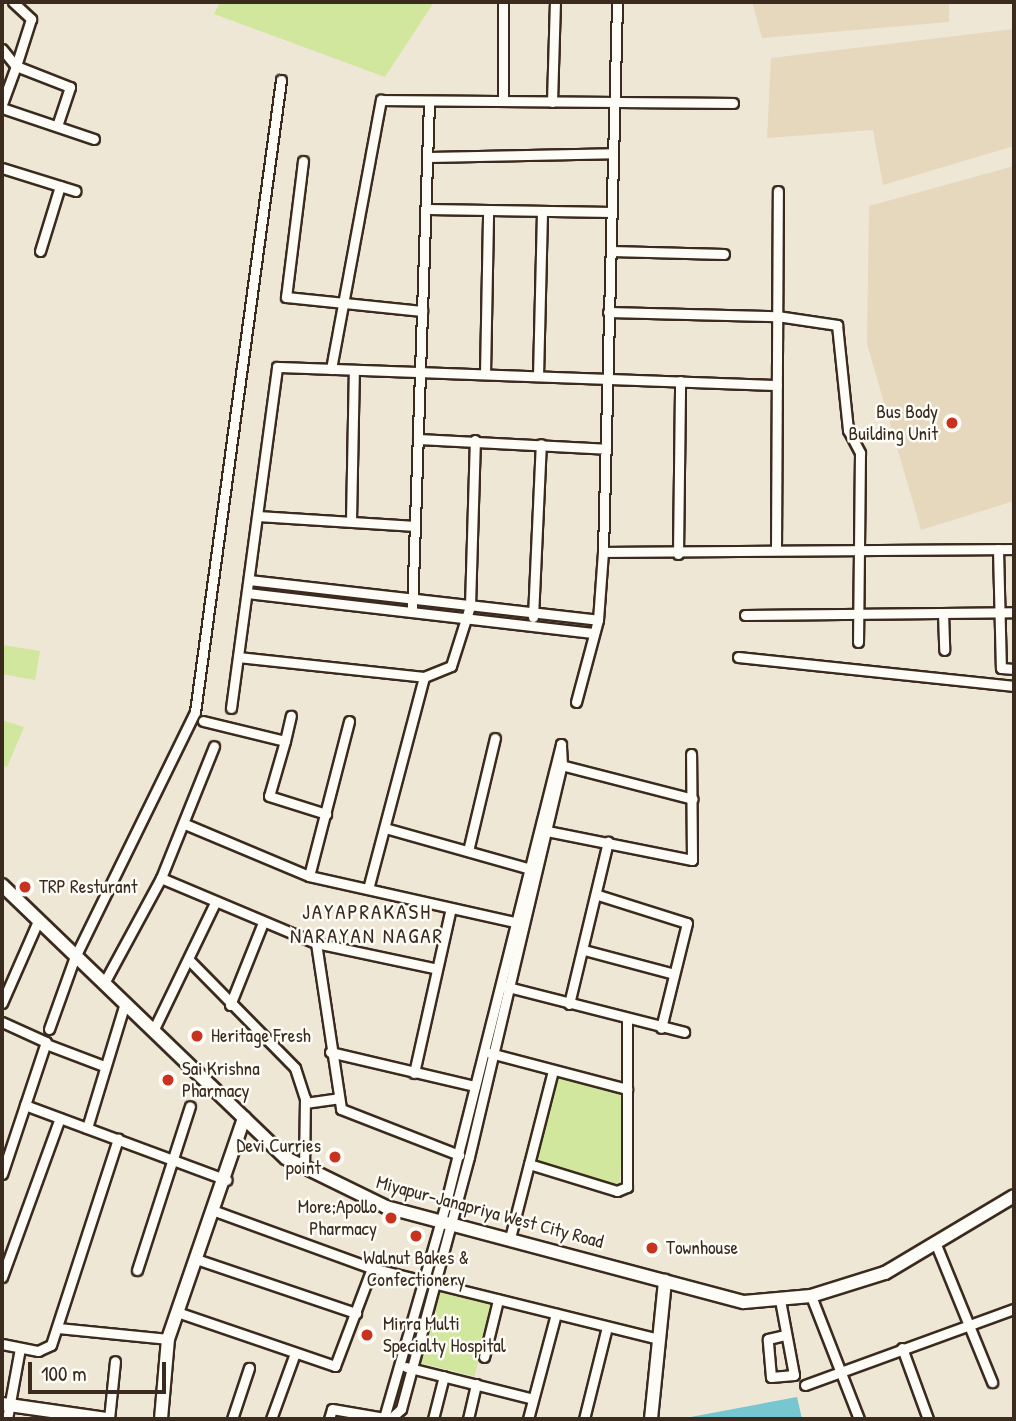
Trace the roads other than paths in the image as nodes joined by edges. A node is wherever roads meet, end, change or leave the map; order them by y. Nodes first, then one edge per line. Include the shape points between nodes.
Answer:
1 (13, 2) edge
2 (503, 2) edge
3 (555, 2) edge
4 (617, 2) edge
5 (2, 49) edge
6 (16, 66) junction
7 (281, 80) dead end
8 (429, 101) junction
9 (503, 101) junction
10 (614, 101) junction
11 (552, 102) junction
12 (733, 103) dead end
13 (2, 106) edge
14 (57, 126) junction
15 (94, 139) dead end
16 (613, 153) junction
17 (429, 157) junction
18 (303, 161) dead end
19 (2, 169) edge
20 (60, 186) junction
21 (76, 191) dead end
22 (778, 191) dead end
23 (428, 209) junction
24 (488, 211) junction
25 (542, 211) junction
26 (612, 212) junction
27 (40, 251) dead end
28 (611, 251) junction
29 (724, 254) dead end
30 (341, 305) junction
31 (422, 311) junction
32 (608, 312) junction
33 (777, 316) junction
34 (331, 369) junction
35 (354, 371) junction
36 (419, 372) junction
37 (485, 374) junction
38 (538, 376) junction
39 (608, 379) junction
40 (680, 381) junction
41 (777, 385) junction
42 (418, 439) junction
43 (475, 440) junction
44 (541, 444) junction
45 (606, 449) junction
46 (258, 516) junction
47 (351, 521) junction
48 (415, 526) junction
49 (998, 549) junction
50 (1014, 549) edge
51 (776, 550) junction
52 (859, 550) junction
53 (603, 552) junction
54 (678, 554) junction
55 (249, 580) junction
56 (247, 593) junction
57 (414, 599) junction
58 (470, 606) junction
59 (412, 612) junction
60 (1000, 612) junction
61 (1014, 612) edge
62 (533, 613) junction
63 (943, 614) junction
64 (745, 615) dead end
65 (859, 615) junction
66 (466, 618) junction
67 (597, 620) junction
68 (532, 626) junction
69 (593, 633) junction
70 (858, 642) dead end
71 (944, 650) dead end
72 (238, 657) junction
73 (738, 657) dead end
74 (1014, 669) edge
75 (424, 677) junction
76 (1014, 686) edge
77 (576, 702) dead end
78 (231, 708) dead end
79 (291, 716) dead end
80 (349, 720) dead end
81 (203, 721) dead end
82 (495, 738) dead end
83 (285, 740) junction
84 (214, 746) dead end
85 (691, 754) dead end
86 (693, 799) junction
87 (326, 814) junction
88 (185, 824) junction
89 (385, 828) junction
90 (542, 830) junction
91 (608, 842) junction
92 (468, 851) junction
93 (527, 867) junction
94 (309, 876) junction
95 (161, 878) junction
96 (2, 885) edge
97 (368, 888) junction
98 (598, 895) junction
99 (215, 903) junction
100 (452, 908) junction
101 (38, 921) junction
102 (514, 922) junction
103 (262, 925) junction
104 (316, 943) junction
105 (583, 950) junction
106 (74, 958) junction
107 (189, 960) junction
108 (434, 968) junction
109 (674, 974) junction
110 (104, 983) junction
111 (499, 984) junction
112 (509, 987) junction
113 (2, 1003) edge
114 (125, 1003) junction
115 (569, 1004) junction
116 (230, 1005) junction
117 (627, 1021) junction
118 (2, 1022) edge
119 (661, 1028) junction
120 (48, 1029) dead end
121 (153, 1031) junction
122 (684, 1032) dead end
123 (46, 1044) junction
124 (330, 1052) junction
125 (488, 1053) junction
126 (104, 1066) junction
127 (553, 1070) junction
128 (414, 1073) junction
129 (475, 1086) junction
130 (627, 1089) junction
131 (339, 1098) junction
132 (305, 1103) junction
133 (25, 1105) junction
134 (190, 1106) dead end
135 (60, 1118) junction
136 (244, 1118) junction
137 (86, 1128) junction
138 (118, 1139) junction
139 (458, 1155) junction
140 (174, 1160) junction
141 (529, 1164) junction
142 (304, 1169) junction
143 (2, 1174) edge
144 (227, 1180) junction
145 (1014, 1196) edge
146 (215, 1211) junction
147 (447, 1223) junction
148 (510, 1238) junction
149 (937, 1247) junction
150 (199, 1260) junction
151 (372, 1268) junction
152 (137, 1270) dead end
153 (2, 1279) edge
154 (664, 1281) junction
155 (430, 1283) junction
156 (811, 1296) junction
157 (498, 1300) junction
158 (780, 1300) junction
159 (1014, 1309) edge
160 (177, 1312) junction
161 (356, 1313) junction
162 (556, 1314) junction
163 (968, 1325) junction
164 (607, 1327) junction
165 (58, 1328) junction
166 (786, 1335) junction
167 (168, 1339) junction
168 (659, 1339) junction
169 (2, 1344) edge
170 (20, 1348) junction
171 (902, 1348) junction
172 (295, 1353) junction
173 (484, 1357) dead end
174 (115, 1362) dead end
175 (406, 1367) junction
176 (249, 1368) dead end
177 (841, 1369) junction
178 (444, 1376) junction
179 (992, 1382) dead end
180 (476, 1384) junction
181 (805, 1385) dead end
182 (533, 1399) junction
183 (5, 1405) edge
184 (60, 1416) edge
185 (7, 1419) edge
186 (108, 1419) edge
187 (161, 1419) edge
188 (232, 1419) edge
189 (271, 1419) edge
190 (329, 1419) edge
191 (378, 1419) edge
192 (384, 1419) edge
193 (433, 1419) edge
194 (468, 1419) edge
195 (527, 1419) edge
196 (584, 1419) edge
197 (651, 1419) edge
198 (859, 1419) edge
199 (928, 1419) edge

1 - 6 street via 31,19
2 - 9 street
3 - 11 street
4 - 10 street
5 - 6 street
6 - 13 street
6 - 14 street via 70,87
7 - 106 street via 195,712
8 - 9 street
8 - 17 street
8 - 30 street via 388,97 374,113
9 - 11 street
10 - 11 street
10 - 12 street
10 - 16 street
13 - 14 street
14 - 15 street
16 - 17 street
16 - 26 street
17 - 23 street
18 - 30 street via 286,297
19 - 20 street
20 - 21 street
20 - 27 street
22 - 33 street
23 - 24 street
23 - 31 street
24 - 25 street
24 - 37 street
25 - 26 street
25 - 38 street
26 - 28 street
28 - 29 street
28 - 32 street
30 - 31 street
30 - 34 street
31 - 36 street
32 - 33 street
32 - 39 street
33 - 41 street
33 - 52 street via 830,319 844,340 848,430 860,453
34 - 35 street
34 - 46 street via 277,367
35 - 36 street
35 - 47 street
36 - 37 street
36 - 42 street
37 - 38 street
38 - 39 street
39 - 40 street
39 - 45 street
40 - 41 street
40 - 54 street
41 - 51 street
42 - 43 street
42 - 48 street
43 - 44 street
43 - 58 street
44 - 45 street
44 - 62 street
45 - 53 street
46 - 47 street
46 - 55 street
47 - 48 street
48 - 57 street
49 - 50 street
49 - 52 street
49 - 60 street
51 - 52 street
51 - 54 street
52 - 65 street
53 - 54 street
53 - 67 street
55 - 56 street
55 - 57 street
56 - 59 street
56 - 72 street
57 - 58 street
57 - 59 street
58 - 62 street
58 - 66 street
59 - 66 street
60 - 61 street
60 - 63 street
60 - 74 street via 1002,668
62 - 67 street
62 - 68 street
63 - 65 street
63 - 71 street
64 - 65 street
65 - 70 street
66 - 68 street
66 - 75 street via 451,666
67 - 69 street
68 - 69 street
69 - 77 street
72 - 75 street
72 - 78 street
73 - 76 street
75 - 89 street
79 - 83 street
80 - 87 street
81 - 83 street
82 - 92 street
83 - 87 street via 269,796
84 - 88 street
85 - 86 street
86 - 90 street via 557,764
86 - 91 street via 692,860
87 - 94 street
88 - 94 street
88 - 95 street
89 - 92 street
89 - 97 street
90 - 91 street
90 - 93 street
90 - 112 street
91 - 98 street
92 - 93 street
93 - 102 street
94 - 97 street
95 - 99 street
95 - 110 street
96 - 101 street, Miyapur-Janapriya West City Road
97 - 100 street
98 - 105 street
98 - 109 street via 685,920
99 - 103 street
99 - 107 street
100 - 102 street
100 - 108 street
101 - 106 street, Miyapur-Janapriya West City Road
101 - 113 street
102 - 111 street
103 - 104 street
103 - 116 street
104 - 108 street
104 - 124 street
105 - 109 street
105 - 115 street
106 - 110 street, Miyapur-Janapriya West City Road
106 - 120 street
107 - 116 street
107 - 121 street
108 - 128 street
109 - 119 street
110 - 114 street, Miyapur-Janapriya West City Road
111 - 112 street
111 - 125 street
112 - 115 street
112 - 125 street
114 - 121 street, Miyapur-Janapriya West City Road
114 - 126 street
115 - 117 street
116 - 132 street via 289,1060
117 - 119 street
117 - 130 street
118 - 123 street
119 - 122 street
121 - 136 street, Miyapur-Janapriya West City Road
123 - 126 street
123 - 133 street
124 - 128 street
124 - 131 street
125 - 127 street
125 - 129 street
125 - 147 street
126 - 137 street
127 - 130 street
127 - 141 street
128 - 129 street
129 - 139 street
130 - 141 street via 627,1187 617,1191
131 - 132 street
131 - 139 street via 344,1112
132 - 142 street
133 - 135 street
133 - 143 street
134 - 140 street
135 - 137 street
135 - 153 street
136 - 142 street, Miyapur-Janapriya West City Road
136 - 144 street
137 - 138 street
138 - 140 street
138 - 165 street
139 - 147 street
140 - 144 street
140 - 152 street
141 - 148 street
142 - 147 street, Miyapur-Janapriya West City Road via 386,1207
144 - 146 street
145 - 149 street, Miyapur-Janapriya West City Road
146 - 150 street
146 - 151 street
147 - 148 street, Miyapur-Janapriya West City Road
147 - 155 street
148 - 154 street, Miyapur-Janapriya West City Road
149 - 156 street, Miyapur-Janapriya West City Road via 886,1273
149 - 163 street
150 - 160 street
150 - 161 street
151 - 155 street
151 - 161 street
154 - 158 street, Miyapur-Janapriya West City Road via 744,1302
154 - 168 street
155 - 157 street
155 - 175 street
156 - 158 street, Miyapur-Janapriya West City Road
156 - 177 street
157 - 162 street
157 - 173 street
158 - 166 street
159 - 163 street
160 - 167 street
160 - 172 street
161 - 172 street via 338,1365
162 - 164 street
162 - 182 street
163 - 171 street
163 - 179 street
164 - 168 street
164 - 196 street
165 - 167 street
165 - 170 street via 44,1349
166 - 166 street via 794,1375 771,1377 768,1337
167 - 187 street
168 - 197 street
169 - 170 street
170 - 183 street
171 - 177 street
171 - 199 street
172 - 189 street
174 - 186 street
175 - 178 street
175 - 192 street
176 - 188 street
177 - 181 street
177 - 198 street
178 - 180 street
178 - 193 street
180 - 182 street
180 - 194 street
182 - 195 street
183 - 184 street
183 - 185 street
184 - 186 street
190 - 191 street via 332,1409
191 - 192 street

